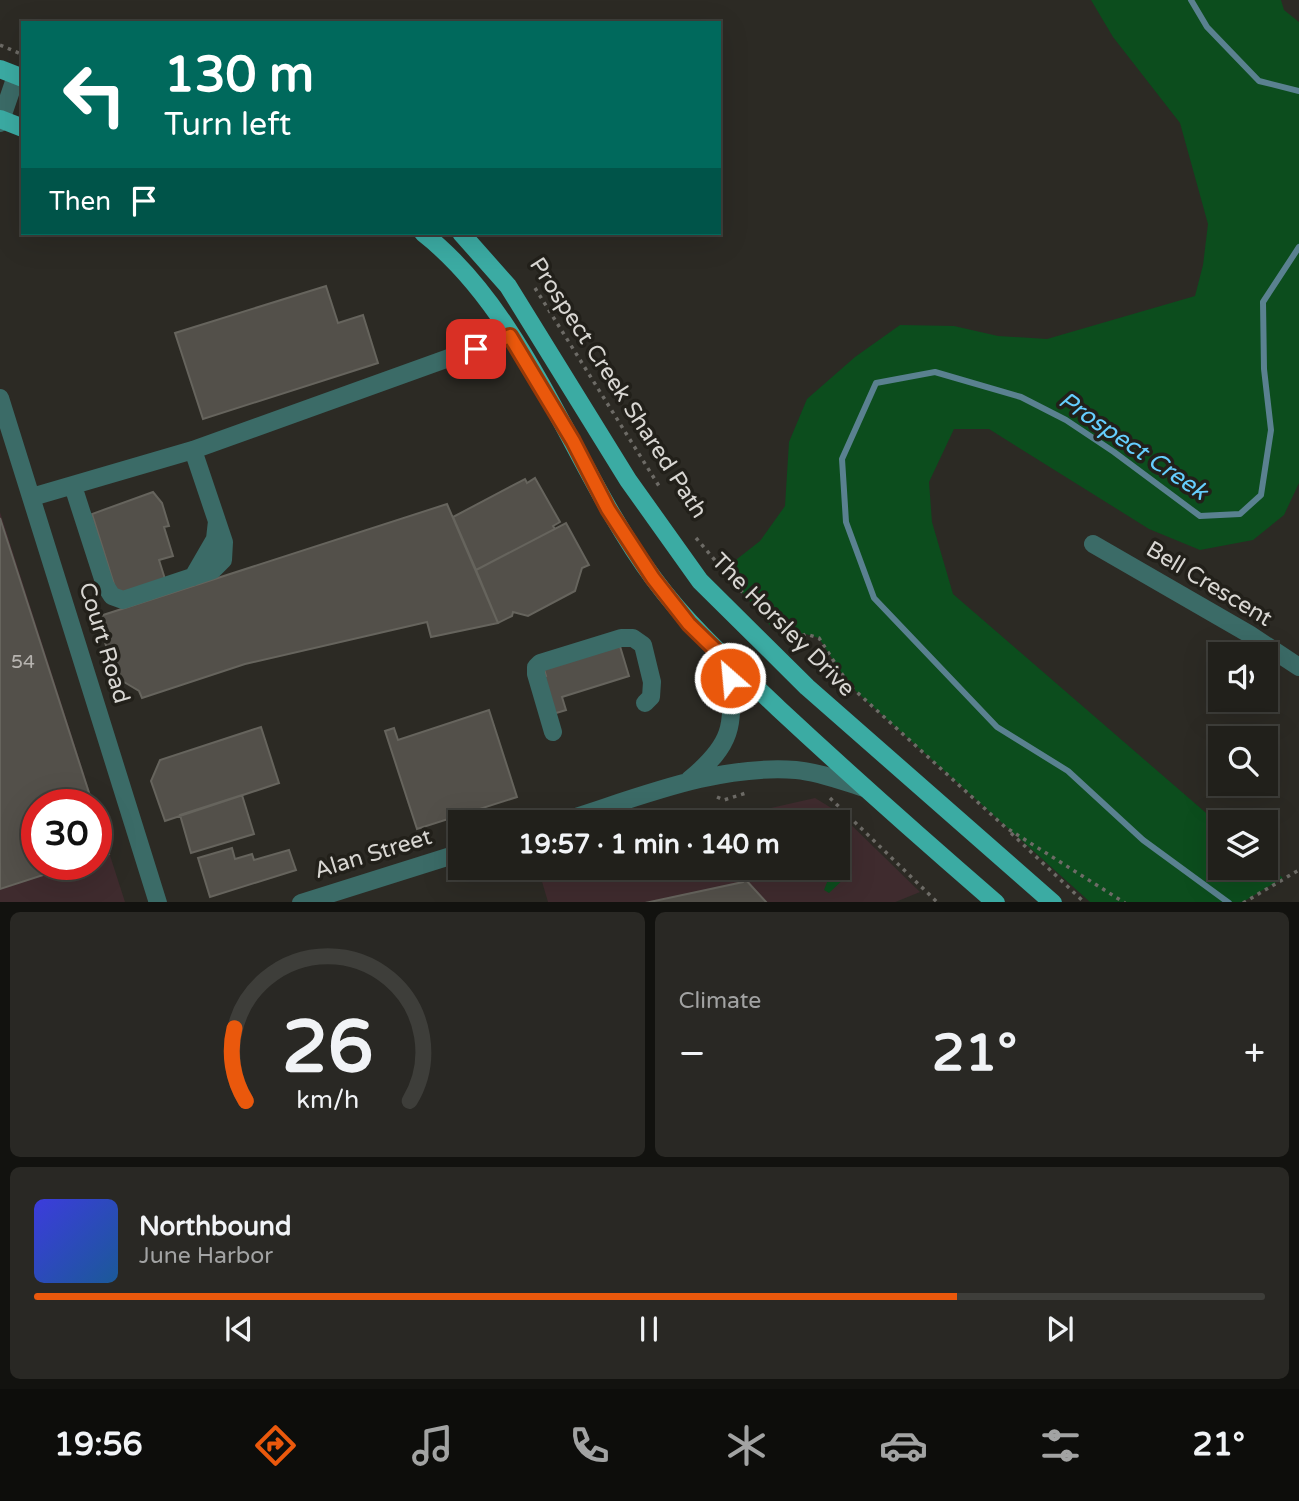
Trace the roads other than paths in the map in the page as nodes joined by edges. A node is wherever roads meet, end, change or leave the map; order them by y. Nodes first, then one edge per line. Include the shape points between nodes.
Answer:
1 (13, 74) edge
2 (0, 91) edge
3 (1, 121) edge
4 (21, 127) edge
5 (425, 235) edge
6 (463, 235) edge
7 (510, 336) junction
8 (0, 398) edge
9 (193, 450) junction
10 (73, 486) junction
11 (32, 497) junction
12 (1093, 544) dead end
13 (729, 663) junction
14 (1298, 676) edge
15 (645, 703) dead end
16 (553, 732) dead end
17 (687, 782) junction
18 (863, 788) junction
19 (598, 810) edge
20 (448, 857) edge
21 (158, 902) edge
22 (301, 902) edge
23 (996, 902) edge
24 (1053, 902) edge

1 - 2 street
1 - 3 street
3 - 4 main road
5 - 7 main road via 481,292
6 - 24 main road, The Horsley Drive via 508,286 635,491 700,581 807,687
7 - 9 street
7 - 13 main road via 608,509 653,578 689,624
8 - 11 street, Court Road
9 - 10 street
9 - 10 street via 224,542 223,560 213,570 123,600 112,596 105,585
10 - 11 street
11 - 21 street, Court Road
12 - 14 street, Bell Crescent via 1250,634
13 - 17 street via 730,732 721,750
13 - 18 main road
15 - 16 street via 651,697 652,682 643,645 632,638 540,663 536,674
17 - 18 street via 797,770
17 - 19 street
18 - 23 main road
20 - 22 street, Alan Street

